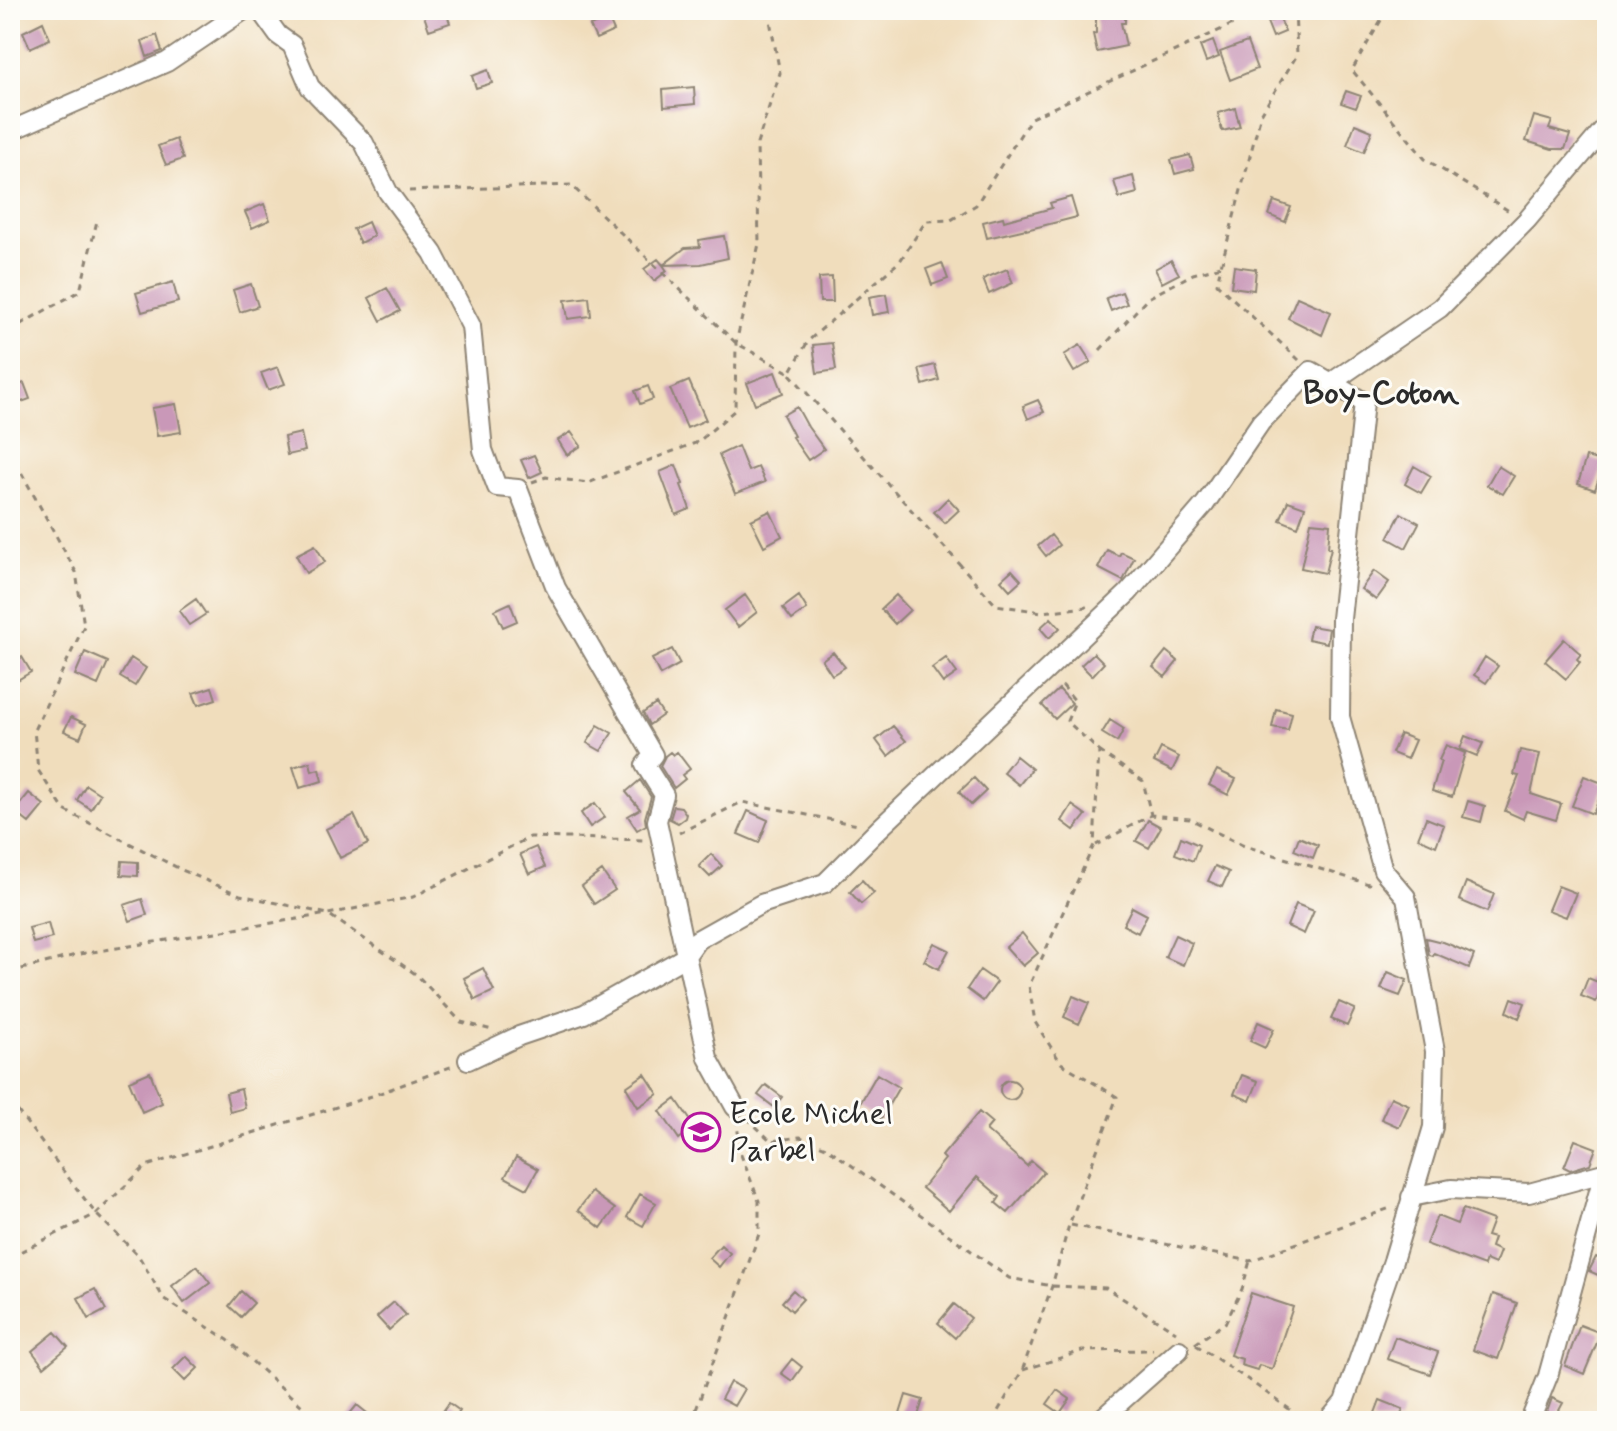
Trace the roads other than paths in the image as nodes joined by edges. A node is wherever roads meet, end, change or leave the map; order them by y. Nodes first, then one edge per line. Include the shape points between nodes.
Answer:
1 (244, 10) edge
2 (260, 10) edge
3 (1607, 125) edge
4 (10, 131) edge
5 (1332, 382) junction
6 (685, 957) junction
7 (468, 1060) road end
8 (735, 1107) road end
9 (1606, 1172) edge
10 (1411, 1197) junction
11 (1186, 1344) road end
12 (1099, 1421) edge
13 (1328, 1421) edge
14 (1530, 1421) edge

1 - 4 street via 167,62
2 - 6 street via 292,45 310,87 364,143 388,192 433,253 471,326 483,450 497,487 518,489 556,588 653,755 645,765 664,795 657,821
3 - 5 street via 1527,220 1440,308
5 - 6 street via 1311,371 1261,422 1205,504 1138,582 825,883 761,904 697,940
5 - 10 street via 1364,402 1341,619 1340,717 1383,870 1406,897 1435,1051 1433,1127
6 - 7 street via 584,1014
6 - 8 street via 708,1058
9 - 10 street via 1529,1193 1451,1189
9 - 14 street via 1548,1376
10 - 13 street via 1344,1402
11 - 12 street

